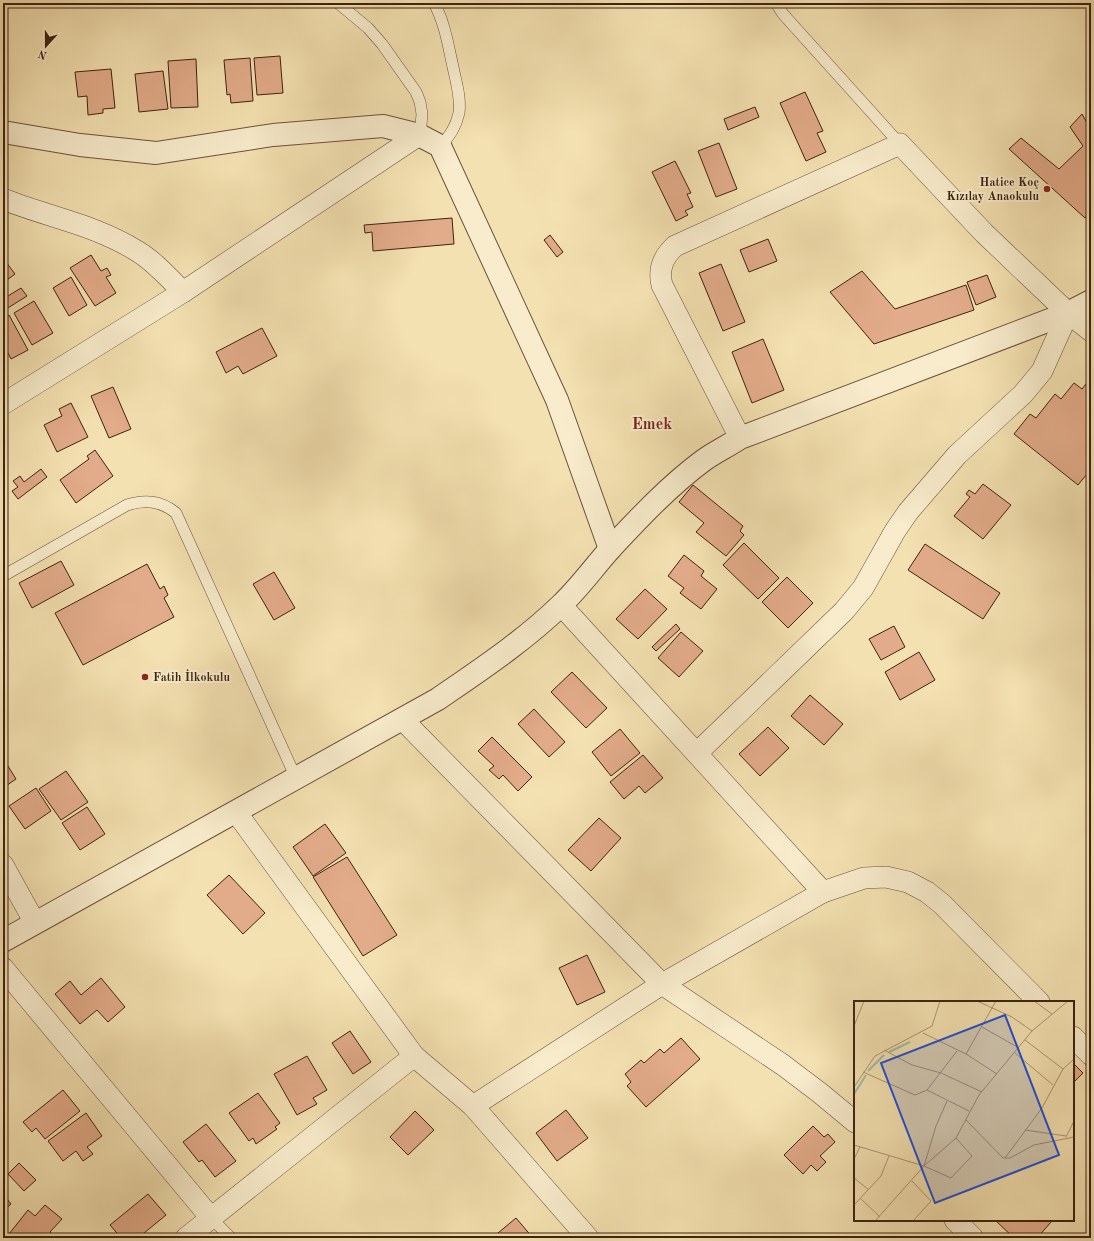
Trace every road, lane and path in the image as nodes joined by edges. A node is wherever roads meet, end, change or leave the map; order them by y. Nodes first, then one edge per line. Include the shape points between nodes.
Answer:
1 (338, 3) edge
2 (434, 3) edge
3 (776, 3) edge
4 (3, 132) edge
5 (419, 136) junction
6 (900, 144) junction
7 (440, 146) junction
8 (3, 199) edge
9 (183, 292) junction
10 (1091, 301) edge
11 (1068, 313) junction
12 (1091, 331) edge
13 (3, 404) edge
14 (740, 438) junction
15 (610, 549) junction
16 (3, 576) edge
17 (561, 605) junction
18 (402, 719) junction
19 (697, 753) junction
20 (296, 778) junction
21 (236, 812) junction
22 (3, 865) edge
23 (823, 892) junction
24 (35, 923) junction
25 (3, 940) edge
26 (3, 968) edge
27 (662, 984) junction
28 (1038, 1001) edge
29 (1074, 1038) edge
30 (1091, 1055) edge
31 (414, 1056) junction
32 (473, 1106) junction
33 (854, 1121) edge
34 (211, 1218) junction
35 (956, 1221) edge
36 (186, 1238) edge
37 (231, 1238) edge
38 (588, 1238) edge
39 (973, 1238) edge

1 - 5 lane via 368,28 416,92 422,114
2 - 7 lane via 445,30 460,98 456,124 450,136
3 - 6 lane via 783,14
4 - 5 street via 80,145 156,153 273,135 383,126
5 - 7 street
5 - 9 street
6 - 11 street via 984,233
6 - 14 street via 675,246 662,263 662,285
7 - 15 street via 557,400
8 - 9 street via 113,238 138,251
9 - 13 street
10 - 11 street
11 - 12 street
11 - 14 street
11 - 19 street via 1042,371 1022,394 957,455 908,512 863,588 844,611
14 - 15 street via 704,460 678,482
15 - 17 street
16 - 20 lane via 127,505 138,501 150,501 168,507 176,513
17 - 18 street via 482,669 438,699
17 - 19 street
18 - 20 street
18 - 27 street
19 - 23 street
20 - 21 street
21 - 24 street
21 - 31 street
22 - 24 street
23 - 27 street
23 - 28 street via 864,878 886,877 908,882 942,904
24 - 25 street
26 - 34 street
27 - 32 street
27 - 33 street via 783,1065
29 - 30 street
31 - 32 street
31 - 34 street
32 - 38 street
34 - 36 street
34 - 37 lane
35 - 39 street

